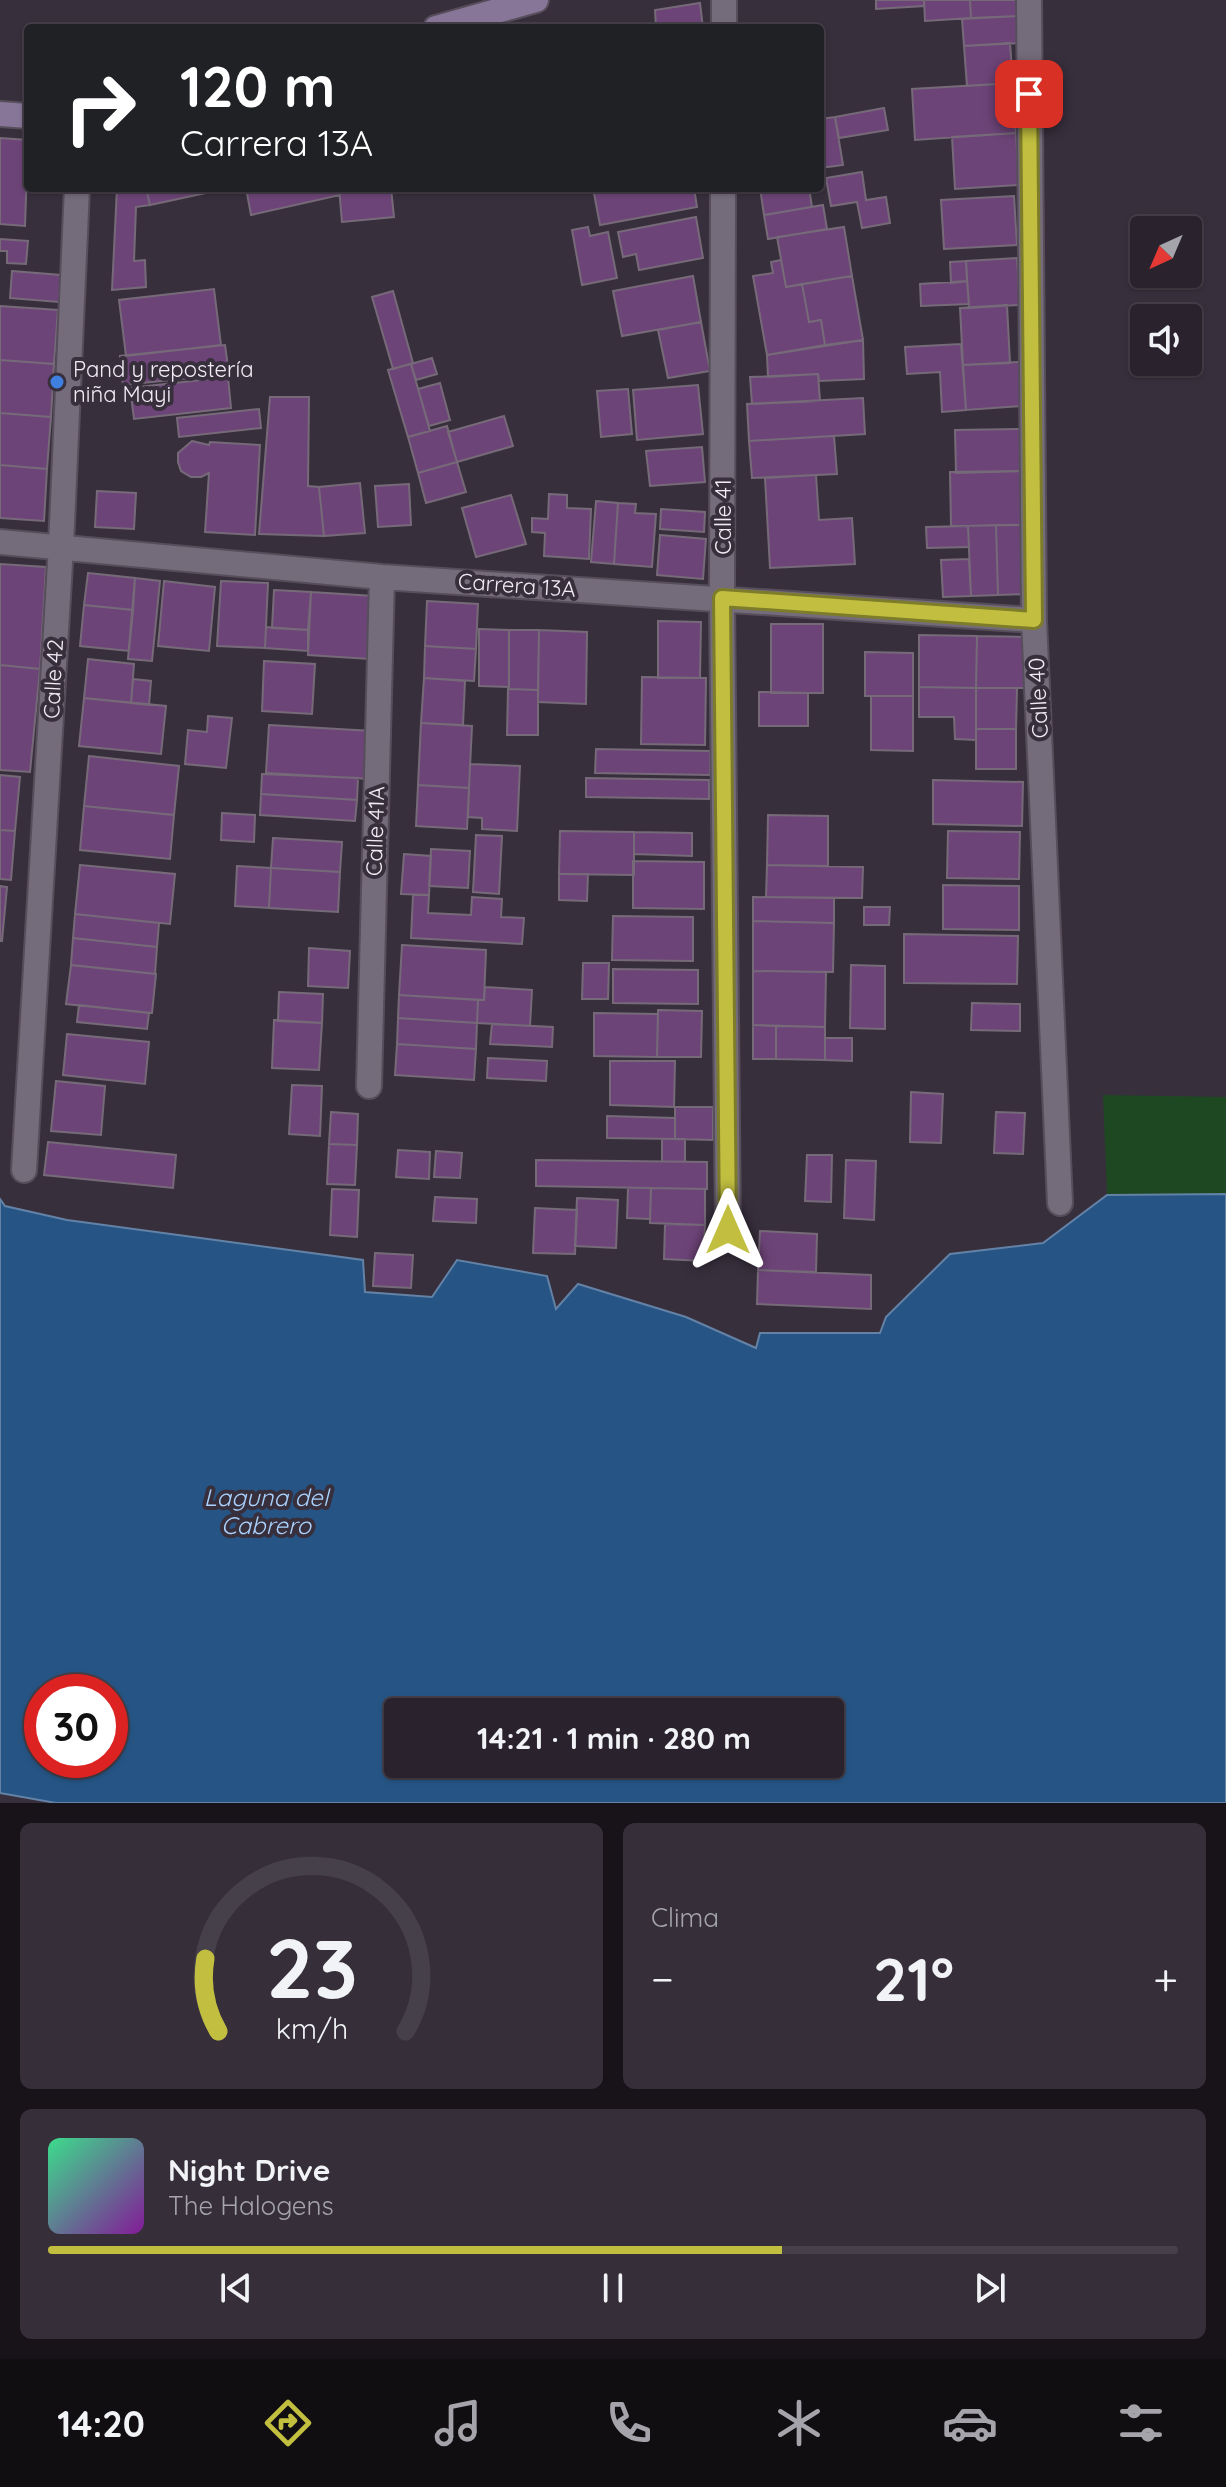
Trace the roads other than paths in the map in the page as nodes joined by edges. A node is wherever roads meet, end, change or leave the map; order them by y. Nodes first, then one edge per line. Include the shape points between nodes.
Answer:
1 (536, 0) edge
2 (724, 0) edge
3 (1029, 0) edge
4 (450, 24) edge
5 (724, 24) edge
6 (0, 114) edge
7 (24, 116) edge
8 (77, 192) edge
9 (723, 192) edge
10 (0, 542) edge
11 (61, 546) junction
12 (382, 577) junction
13 (722, 598) junction
14 (1034, 620) junction
15 (369, 1086) dead end
16 (24, 1170) dead end
17 (1060, 1203) dead end
18 (728, 1230) dead end

1 - 4 main road
2 - 5 street
3 - 14 street, Calle 40
6 - 7 main road
8 - 11 street, Calle 42
9 - 13 street, Calle 41
10 - 11 street, Carrera 13A
11 - 12 street, Carrera 13A
11 - 16 street, Calle 42
12 - 13 street, Carrera 13A
12 - 15 street, Calle 41A
13 - 14 street, Carrera 13A
13 - 18 street, Calle 41
14 - 17 street, Calle 40

